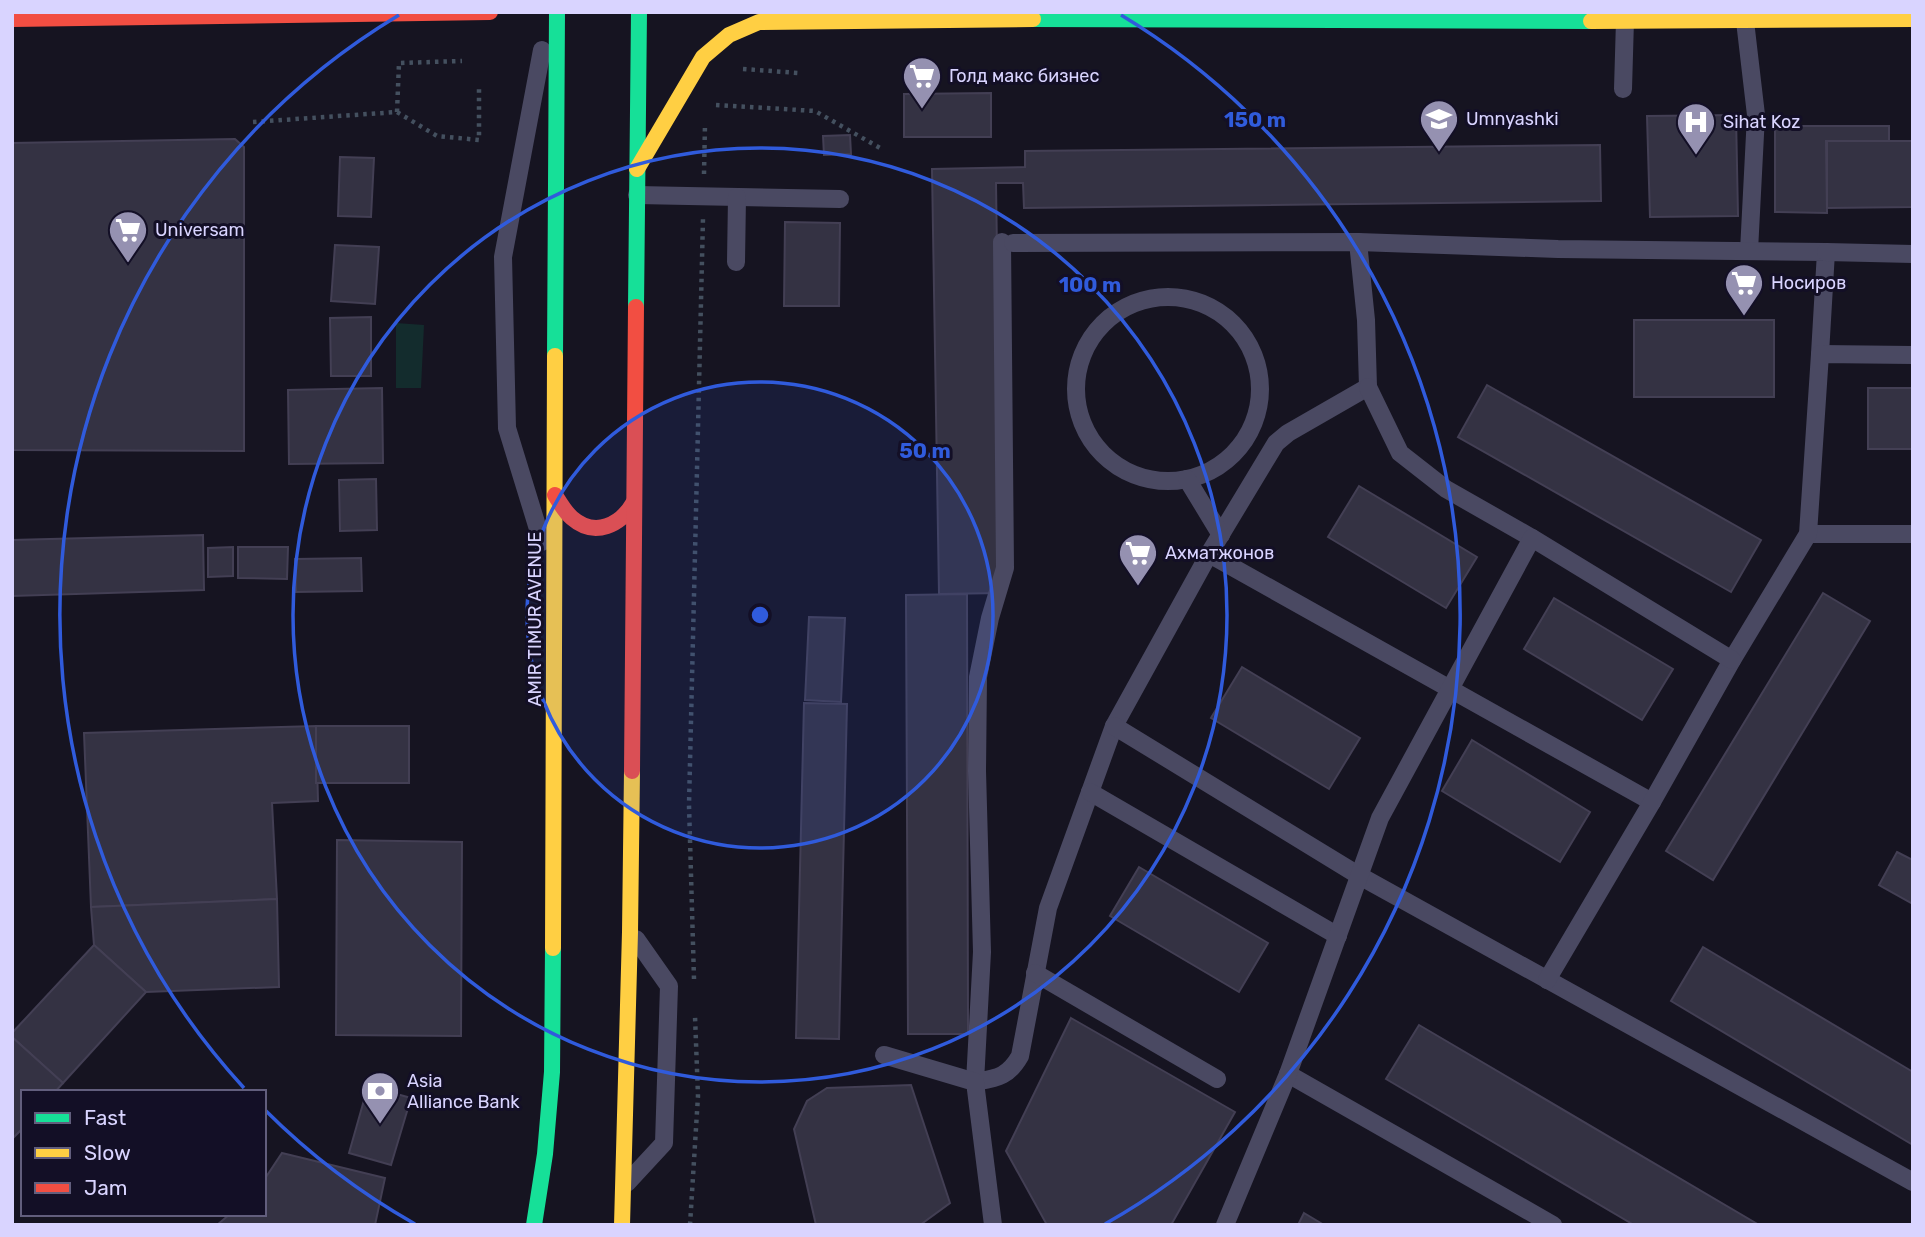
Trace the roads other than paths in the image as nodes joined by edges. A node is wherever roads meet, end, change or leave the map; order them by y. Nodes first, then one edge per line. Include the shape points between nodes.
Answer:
1 (490, 12) edge
2 (549, 12) edge
3 (557, 12) edge
4 (639, 12) edge
5 (814, 12) edge
6 (12, 19) edge
7 (1913, 19) edge
8 (849, 20) junction
9 (1625, 20) junction
10 (1745, 21) junction
11 (1623, 89) dead end
12 (637, 169) junction
13 (637, 195) junction
14 (737, 197) junction
15 (840, 199) dead end
16 (1358, 242) junction
17 (1749, 251) junction
18 (1826, 253) junction
19 (1913, 254) edge
20 (736, 262) dead end
21 (1820, 354) junction
22 (1913, 355) edge
23 (1368, 387) junction
24 (1187, 479) junction
25 (555, 495) junction
26 (634, 502) junction
27 (1808, 534) junction
28 (1913, 534) edge
29 (1221, 535) junction
30 (1532, 538) junction
31 (1209, 554) junction
32 (554, 588) junction
33 (1732, 660) junction
34 (1450, 689) junction
35 (1114, 726) junction
36 (1090, 792) junction
37 (1652, 802) junction
38 (1358, 875) junction
39 (631, 932) junction
40 (1338, 936) junction
41 (1035, 973) junction
42 (1547, 980) junction
43 (884, 1055) dead end
44 (1288, 1074) junction
45 (1217, 1079) dead end
46 (975, 1082) junction
47 (1913, 1182) edge
48 (623, 1188) junction
49 (991, 1224) edge
50 (534, 1225) edge
51 (622, 1225) edge
52 (1225, 1225) edge
53 (1553, 1225) edge

1 - 6 main road
2 - 32 lane via 503,257 507,428
3 - 25 main road, AMIR TIMUR AVENUE
4 - 12 main road
5 - 8 main road
7 - 10 main road
8 - 9 main road
8 - 12 main road via 759,22 729,35 703,57
9 - 10 main road
9 - 11 lane
10 - 17 lane via 1756,115
12 - 13 main road
13 - 14 lane
13 - 26 main road
14 - 15 lane
14 - 20 lane
16 - 17 lane
16 - 23 lane
16 - 46 lane via 1008,242 1005,568 978,677 982,952
17 - 18 lane
18 - 19 lane
18 - 21 lane
21 - 22 lane
21 - 27 lane
23 - 29 lane via 1276,443
23 - 30 lane via 1399,453 1446,489
24 - 24 lane via 1217,468 1235,454 1253,427 1261,396 1258,364 1244,335 1214,308 1175,296 1143,299 1114,313 1095,331 1080,359 1075,391 1082,423 1099,450 1124,470 1154,480
24 - 29 lane
25 - 26 main road via 575,521 589,528 618,523
25 - 32 main road, AMIR TIMUR AVENUE
26 - 39 main road
27 - 28 lane
27 - 33 lane
29 - 31 lane
30 - 33 lane
30 - 34 lane
31 - 34 lane
31 - 35 lane
32 - 50 main road, AMIR TIMUR AVENUE via 552,1072
33 - 37 lane
34 - 37 lane
34 - 38 lane via 1380,818
35 - 36 lane
35 - 38 lane
36 - 40 lane
36 - 41 lane via 1048,908
37 - 42 lane
38 - 40 lane
38 - 42 lane
39 - 48 main road
39 - 48 lane via 669,986 669,1012 664,1143
40 - 44 lane
41 - 45 lane
41 - 46 lane via 1020,1056 1012,1070
42 - 47 lane
43 - 46 lane
44 - 52 lane
44 - 53 lane
46 - 49 lane
48 - 51 main road

